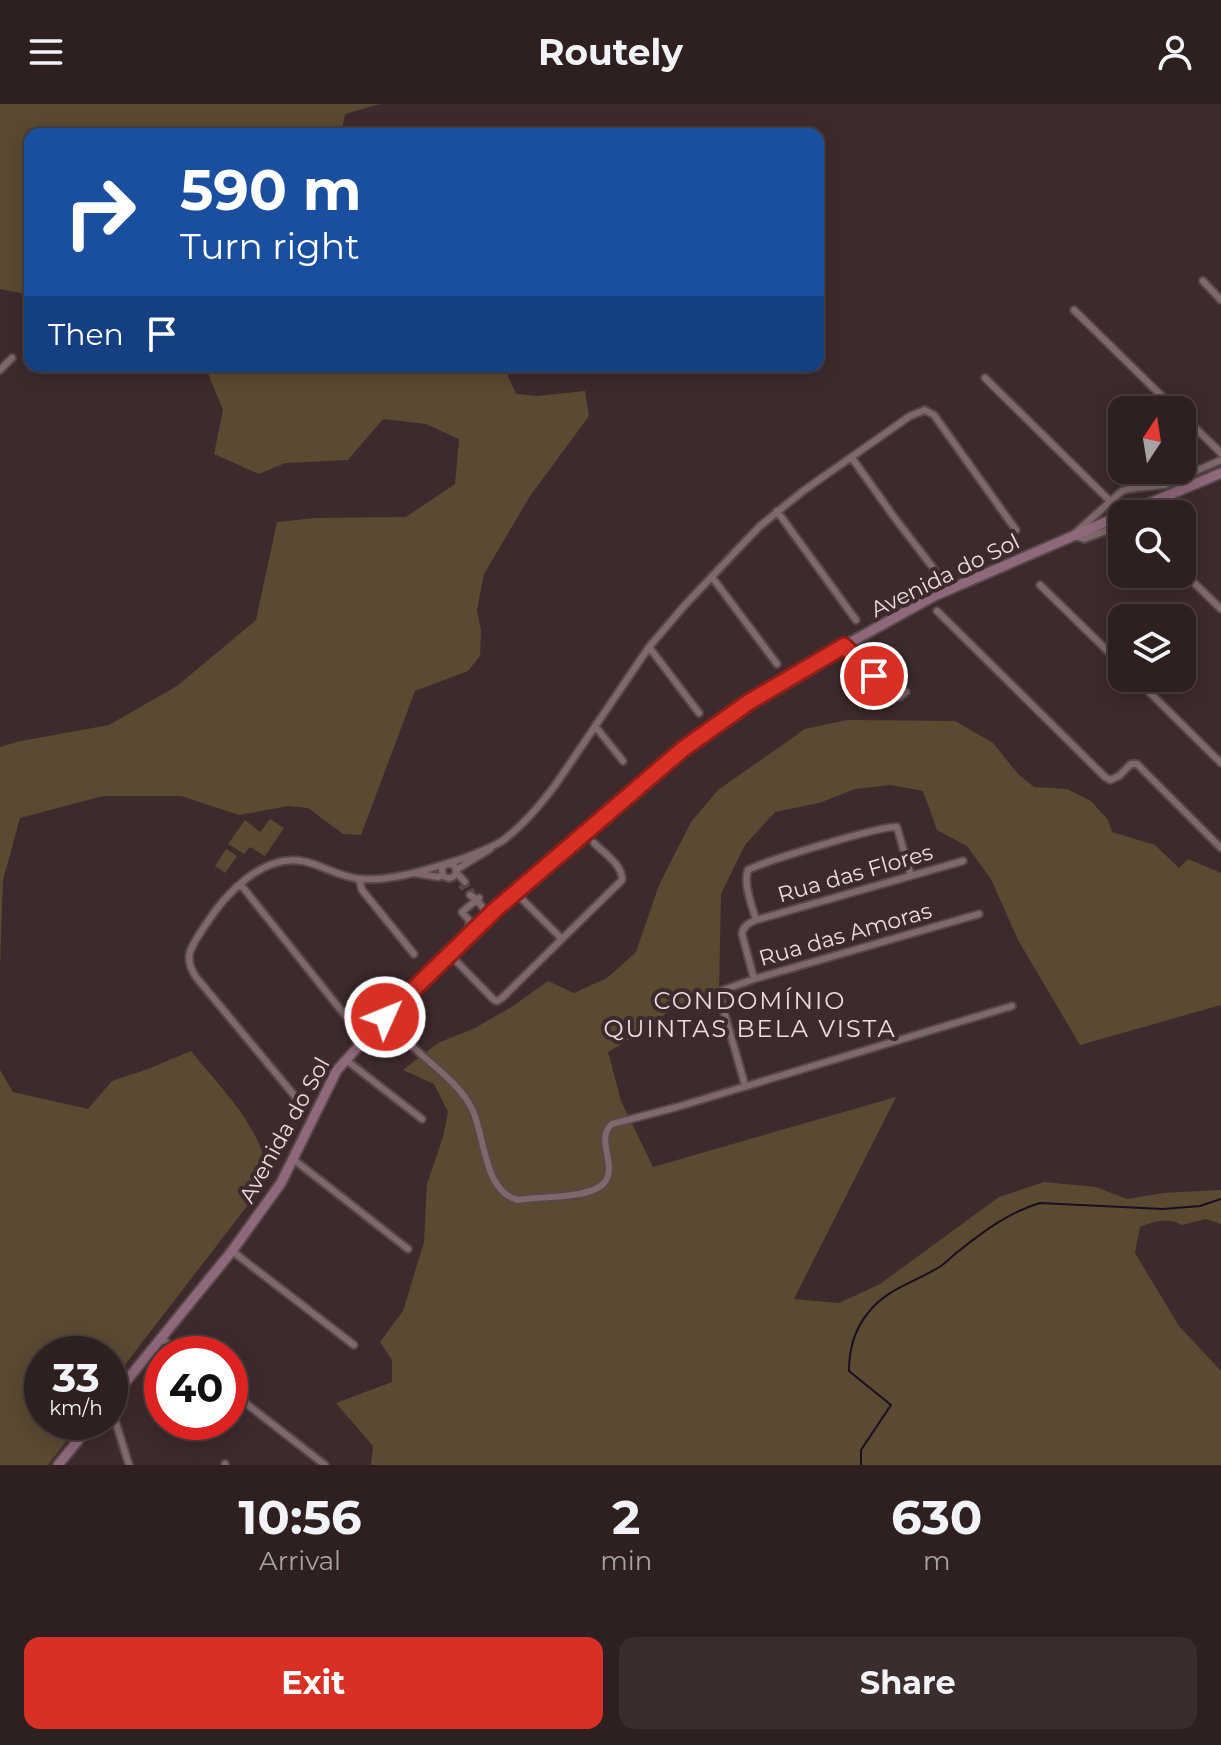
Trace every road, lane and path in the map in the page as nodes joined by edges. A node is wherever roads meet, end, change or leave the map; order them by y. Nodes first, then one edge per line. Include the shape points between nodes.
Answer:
1 (1203, 281) dead end
2 (1221, 300) edge
3 (1074, 310) dead end
4 (12, 358) dead end
5 (0, 370) edge
6 (985, 378) dead end
7 (1162, 396) edge
8 (1196, 429) edge
9 (1221, 453) edge
10 (852, 458) junction
11 (1221, 460) edge
12 (1221, 473) edge
13 (1109, 500) edge
14 (1112, 500) edge
15 (1157, 500) edge
16 (1108, 503) edge
17 (777, 511) junction
18 (1108, 521) edge
19 (1016, 530) dead end
20 (1108, 530) edge
21 (1073, 535) junction
22 (937, 573) dead end
23 (712, 577) junction
24 (1040, 585) dead end
25 (1196, 585) edge
26 (1221, 609) edge
27 (937, 611) dead end
28 (856, 620) dead end
29 (844, 646) junction
30 (649, 647) junction
31 (1108, 651) edge
32 (777, 664) dead end
33 (906, 692) dead end
34 (1149, 692) edge
35 (699, 713) dead end
36 (595, 726) junction
37 (623, 761) dead end
38 (1221, 763) edge
39 (594, 843) dead end
40 (492, 846) junction
41 (1221, 848) edge
42 (963, 861) dead end
43 (447, 863) junction
44 (414, 873) junction
45 (455, 873) junction
46 (443, 875) junction
47 (911, 876) junction
48 (359, 879) junction
49 (462, 883) tunnel mouth
50 (241, 885) junction
51 (516, 893) junction
52 (464, 910) junction
53 (492, 913) junction
54 (979, 914) dead end
55 (756, 920) junction
56 (479, 926) junction
57 (470, 935) junction
58 (562, 939) junction
59 (414, 954) dead end
60 (457, 962) dead end
61 (754, 979) junction
62 (1012, 1006) dead end
63 (385, 1017) junction
64 (352, 1024) dead end
65 (345, 1059) junction
66 (745, 1085) junction
67 (303, 1106) dead end
68 (422, 1119) dead end
69 (293, 1159) junction
70 (408, 1249) dead end
71 (232, 1251) junction
72 (163, 1336) edge
73 (354, 1345) dead end
74 (144, 1359) edge
75 (128, 1379) edge
76 (248, 1405) edge
77 (78, 1440) edge
78 (121, 1440) edge
79 (58, 1465) edge
80 (129, 1465) edge
81 (325, 1465) edge

1 - 2 street
3 - 7 street
4 - 5 street
6 - 13 street
8 - 9 street
10 - 17 street
10 - 19 street via 925,410 934,415
10 - 22 street
11 - 14 street via 1164,485 1128,489
12 - 15 street, Avenida do Sol
16 - 21 street
17 - 23 street
17 - 28 street
18 - 21 street, Avenida do Sol
20 - 21 street via 1084,539
21 - 29 street, Avenida do Sol via 934,596
23 - 30 street
23 - 32 street
24 - 31 street
25 - 26 street
27 - 41 street via 1110,780 1134,763
29 - 33 street via 896,697
29 - 51 street, Avenida do Sol via 706,731
30 - 35 street
30 - 36 street
34 - 38 street
36 - 37 street
36 - 40 street via 540,804
39 - 58 street via 623,877
40 - 43 street
40 - 45 street
42 - 47 street, Rua das Flores
43 - 44 street
43 - 45 street via 455,866
43 - 46 street
44 - 46 street
44 - 48 street
45 - 46 street
45 - 49 street
47 - 55 street, Rua das Flores
47 - 55 street via 895,826 863,834 748,870
48 - 50 street via 294,860 258,870
48 - 59 street via 362,890
50 - 64 street
50 - 67 street via 206,923 189,953 189,964
51 - 53 street, Avenida do Sol
51 - 58 street
52 - 53 street via 475,896
52 - 56 street
52 - 57 street
53 - 56 street, Avenida do Sol
54 - 61 street, Rua das Amoras
55 - 61 street via 742,934
56 - 57 street, Avenida do Sol
57 - 63 street, Avenida do Sol
58 - 60 street via 497,1001
61 - 66 street, Rua das Amoras via 721,991
62 - 66 street
63 - 65 street, Avenida do Sol
63 - 66 street via 465,1098 478,1123 491,1175 501,1190 518,1200 599,1188 610,1174 608,1127
65 - 68 street
65 - 69 street, Avenida do Sol
69 - 70 street
69 - 71 street, Avenida do Sol
71 - 72 street, Avenida do Sol
71 - 73 street
74 - 75 street, Avenida do Sol
76 - 81 street
77 - 79 street
78 - 80 street

